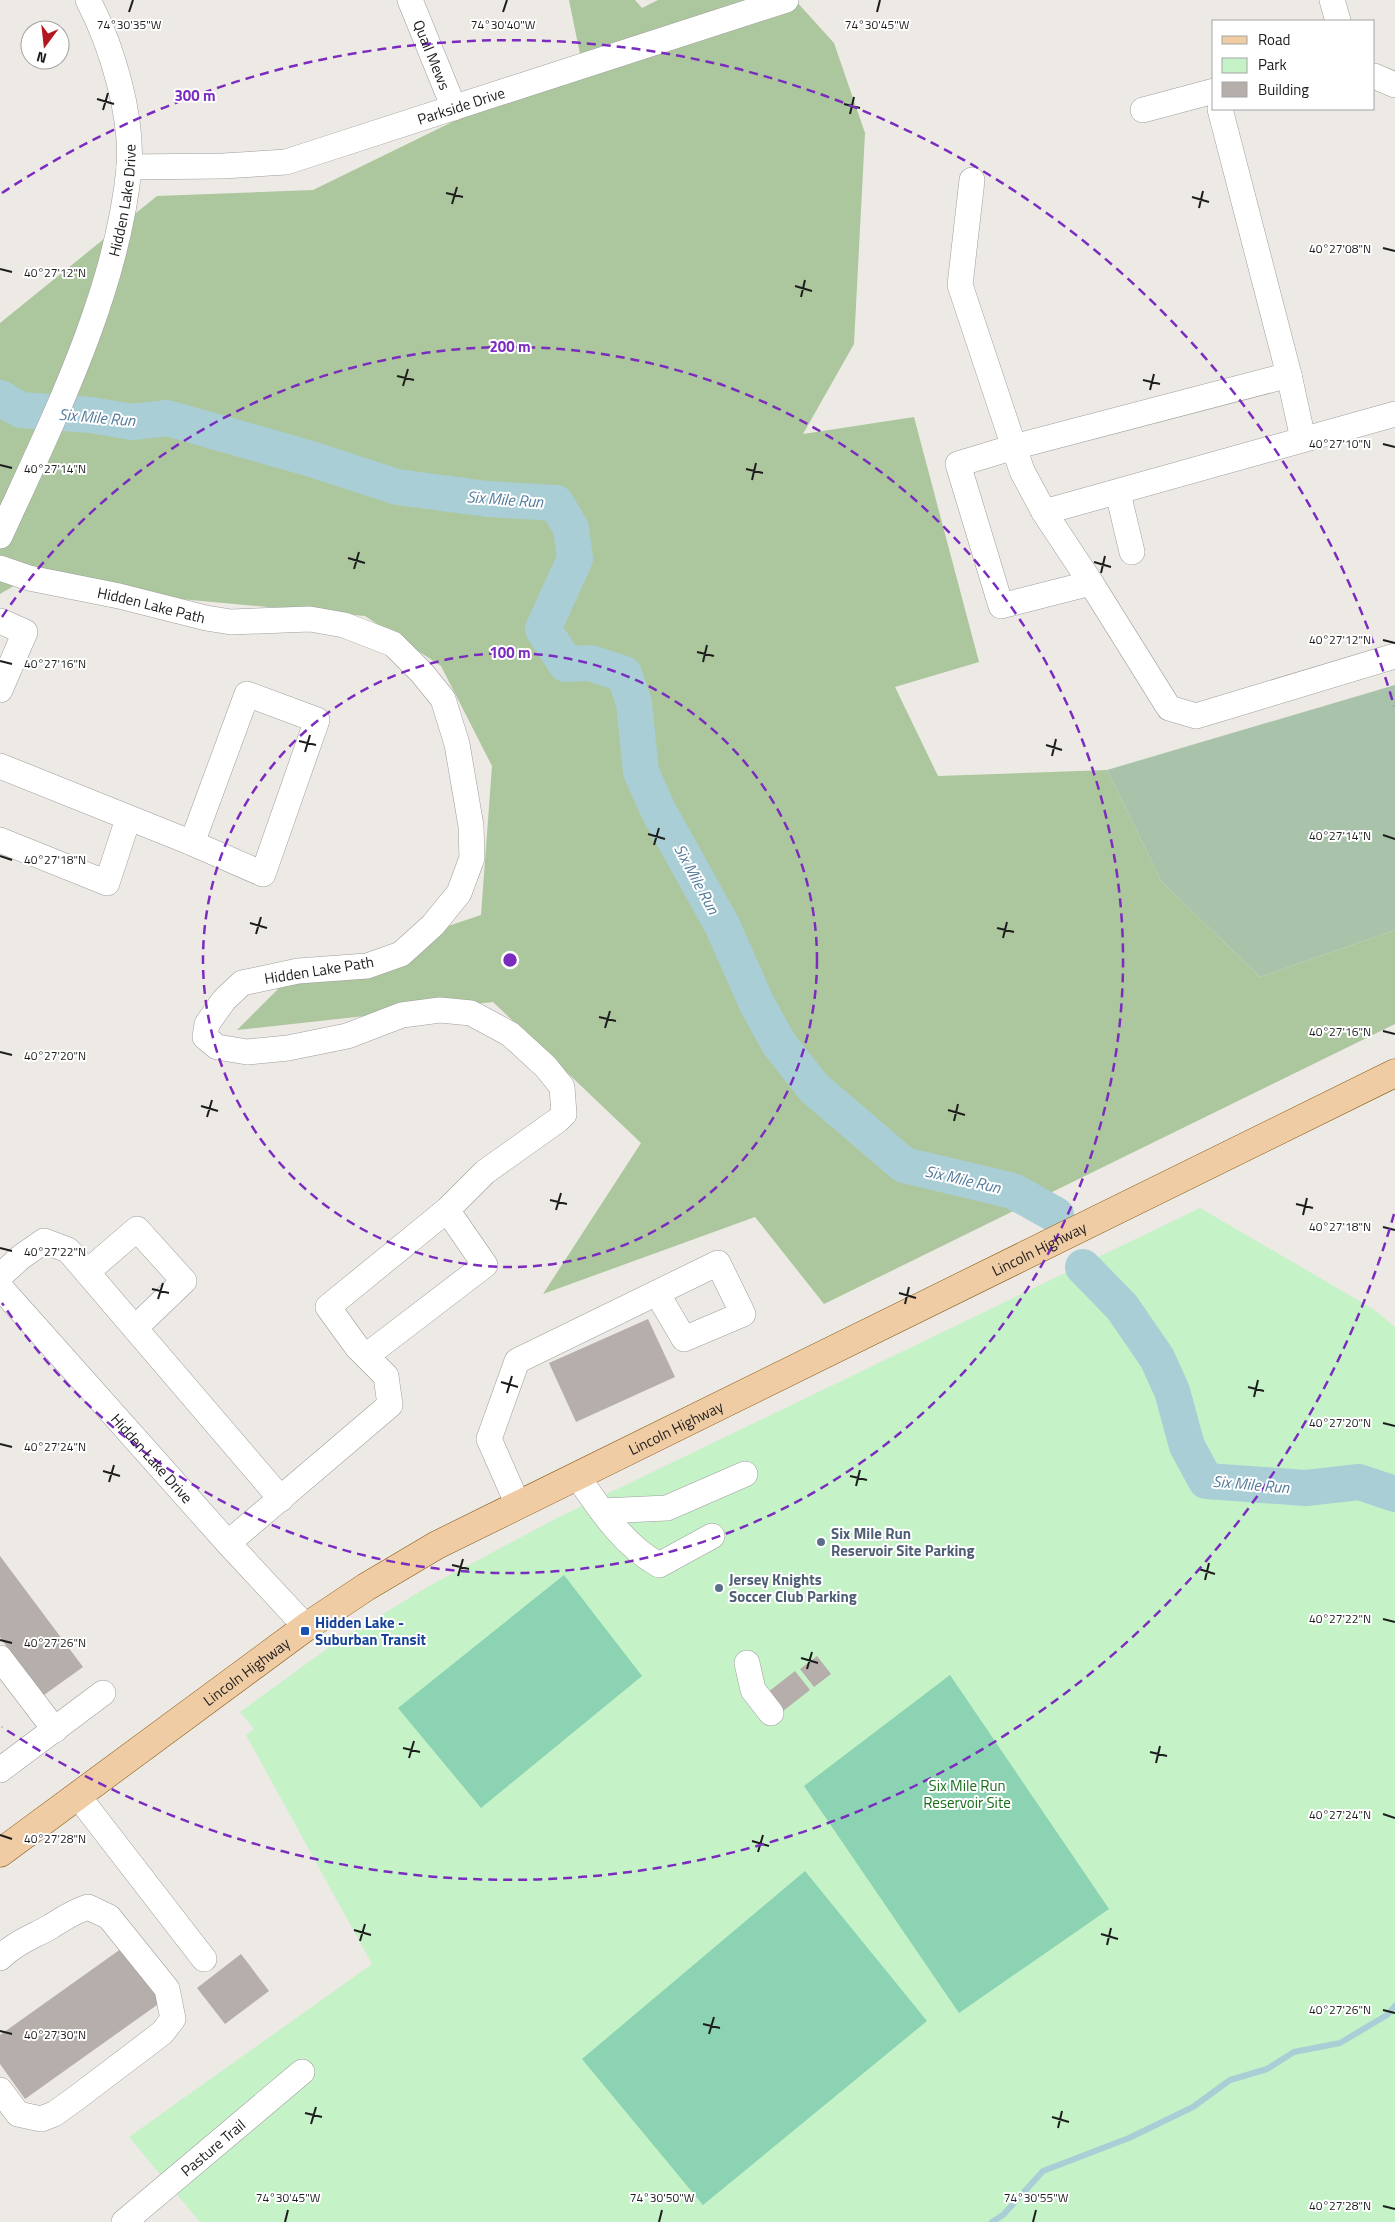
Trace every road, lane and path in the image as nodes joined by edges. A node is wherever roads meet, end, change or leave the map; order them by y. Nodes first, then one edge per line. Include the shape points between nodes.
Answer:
1 (88, 0) edge
2 (410, 0) edge
3 (786, 0) edge
4 (1332, 0) edge
5 (1338, 20) edge
6 (1375, 76) edge
7 (1395, 85) edge
8 (1212, 92) edge
9 (454, 108) junction
10 (1143, 110) dead end
11 (1220, 110) edge
12 (129, 167) junction
13 (972, 180) dead end
14 (1289, 374) junction
15 (1394, 420) edge
16 (1303, 439) junction
17 (1014, 448) junction
18 (1118, 493) junction
19 (1044, 512) junction
20 (0, 536) edge
21 (1132, 552) dead end
22 (0, 568) edge
23 (1091, 583) junction
24 (0, 622) edge
25 (1395, 656) edge
26 (0, 690) edge
27 (0, 766) edge
28 (128, 819) junction
29 (0, 840) edge
30 (192, 843) junction
31 (1395, 1073) edge
32 (447, 1210) junction
33 (87, 1272) junction
34 (0, 1276) edge
35 (0, 1287) edge
36 (657, 1293) dead end
37 (135, 1328) junction
38 (366, 1356) junction
39 (744, 1474) dead end
40 (577, 1476) junction
41 (281, 1499) junction
42 (518, 1505) junction
43 (602, 1511) junction
44 (712, 1536) dead end
45 (228, 1543) junction
46 (306, 1627) junction
47 (0, 1658) edge
48 (747, 1663) dead end
49 (103, 1693) dead end
50 (771, 1713) dead end
51 (55, 1730) junction
52 (3, 1761) edge
53 (78, 1796) junction
54 (0, 1853) edge
55 (4, 1944) edge
56 (204, 1959) dead end
57 (302, 2072) dead end
58 (0, 2090) edge
59 (124, 2222) edge

1 - 12 street, Hidden Lake Drive via 113,58 127,121
2 - 9 street, Quail Mews
3 - 9 street, Parkside Drive
4 - 5 street
6 - 7 street
8 - 10 street
9 - 12 street, Parkside Drive via 286,162
11 - 14 street
12 - 20 street, Hidden Lake Drive via 113,258 71,373
13 - 17 street via 960,285
14 - 16 street
14 - 17 street
15 - 16 street
16 - 18 street
17 - 19 street via 1022,471
17 - 23 street via 958,464 1001,606
18 - 19 street
18 - 21 street
19 - 23 street
22 - 32 street, Hidden Lake Path via 29,578 206,618 231,622 310,618 344,625 393,644 443,699 456,744 471,826 472,858 459,893 433,924 401,954 367,966 298,971 242,983 224,1000 207,1024 205,1037 217,1048 247,1052 288,1048 347,1036 402,1015 440,1010 471,1013 510,1034 546,1067 562,1088 564,1114 485,1172
23 - 25 street via 1169,708 1196,716
24 - 26 street via 25,632
27 - 28 street
28 - 29 street via 107,883
28 - 30 street
30 - 30 street via 263,874 317,720 247,694
31 - 40 main road, Lincoln Highway
32 - 38 street via 328,1307
32 - 38 street via 485,1265
33 - 34 street via 68,1250 44,1241
33 - 37 street
33 - 37 street via 137,1229 184,1282
35 - 45 street, Hidden Lake Drive
36 - 42 street via 518,1360 489,1439
37 - 41 street
38 - 41 street via 386,1376 390,1405
39 - 43 street via 667,1508
40 - 42 main road, Lincoln Highway
40 - 43 street
41 - 45 street
42 - 46 main road, Lincoln Highway via 437,1545
43 - 44 street via 613,1527 644,1557 659,1565
45 - 46 street, Hidden Lake Drive
46 - 53 main road, Lincoln Highway
47 - 51 street
48 - 50 street via 753,1690
49 - 51 street
51 - 52 street
53 - 54 main road, Lincoln Highway
53 - 56 street
55 - 58 street via 88,1907 109,1917 167,1989 173,2019 162,2033 54,2114 41,2119 18,2114
57 - 59 street, Pasture Trail

